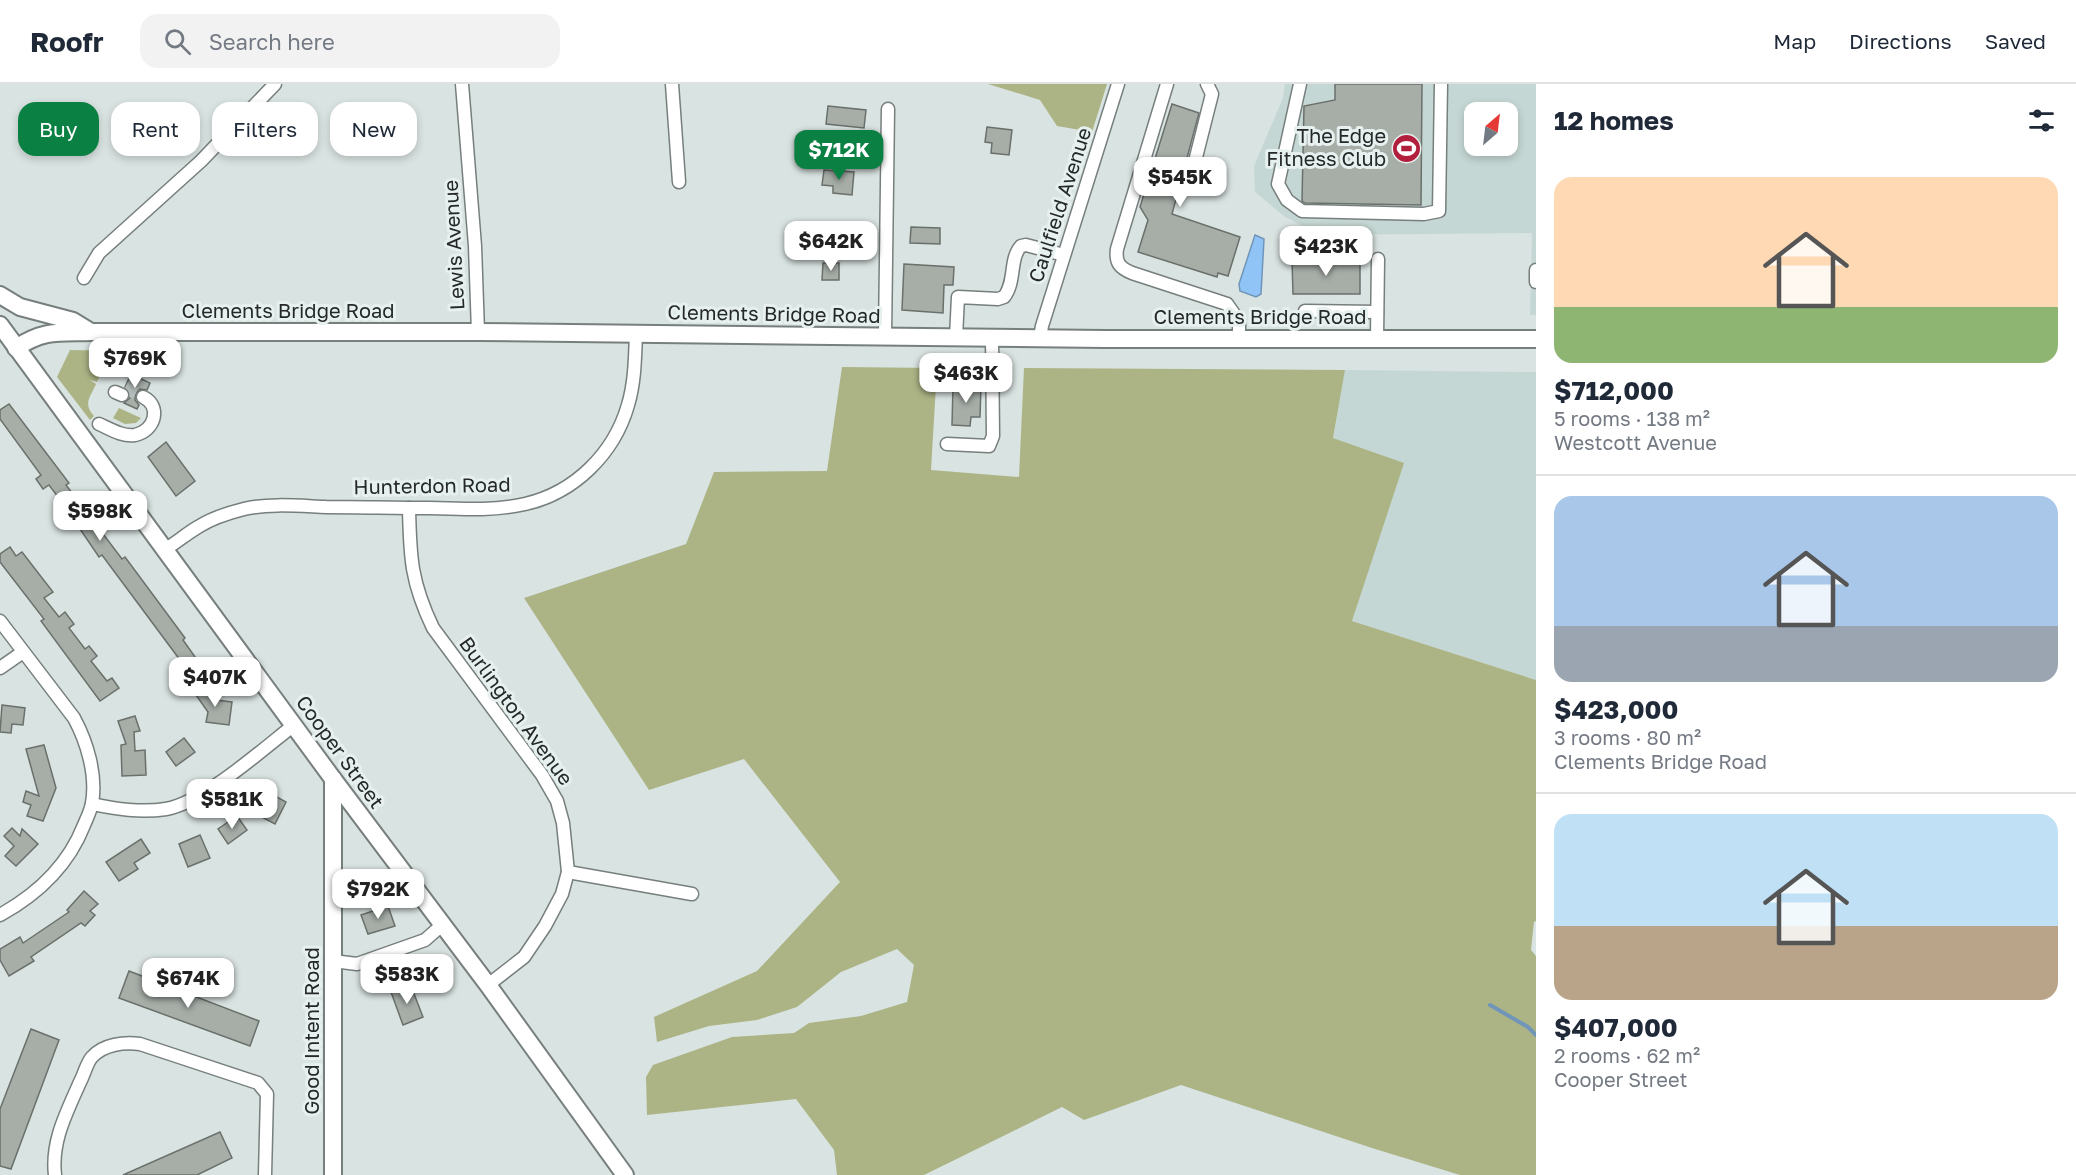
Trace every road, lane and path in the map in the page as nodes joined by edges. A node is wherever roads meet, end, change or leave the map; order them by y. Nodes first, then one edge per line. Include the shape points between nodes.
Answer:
1 (275, 84) edge
2 (462, 84) edge
3 (672, 84) edge
4 (1118, 84) edge
5 (1167, 84) edge
6 (1207, 84) edge
7 (1300, 84) edge
8 (1441, 84) edge
9 (888, 109) dead end
10 (679, 182) dead end
11 (1189, 185) dead end
12 (1064, 255) junction
13 (1378, 259) dead end
14 (1536, 270) edge
15 (84, 278) dead end
16 (1536, 282) edge
17 (0, 295) edge
18 (1305, 310) dead end
19 (1377, 312) junction
20 (0, 325) edge
21 (92, 332) junction
22 (478, 332) junction
23 (636, 333) junction
24 (885, 336) junction
25 (956, 337) junction
26 (992, 337) junction
27 (1040, 338) junction
28 (1377, 338) junction
29 (1239, 339) junction
30 (1536, 339) edge
31 (16, 348) junction
32 (141, 400) tunnel mouth
33 (100, 421) dead end
34 (947, 444) dead end
35 (409, 508) junction
36 (164, 550) junction
37 (0, 621) edge
38 (23, 652) junction
39 (0, 668) edge
40 (294, 725) junction
41 (333, 779) junction
42 (92, 804) junction
43 (568, 872) junction
44 (692, 894) dead end
45 (0, 915) edge
46 (442, 925) junction
47 (333, 961) junction
48 (488, 986) junction
49 (55, 1175) edge
50 (265, 1175) edge
51 (333, 1175) edge
52 (625, 1175) edge

1 - 15 street via 201,161 99,253
2 - 22 street, Lewis Avenue via 476,246
3 - 10 street
4 - 12 street, Caulfield Avenue
5 - 29 street via 1117,249 1118,263 1132,273 1227,304 1239,321
6 - 11 street via 1212,94
7 - 8 street via 1278,184 1287,200 1302,211 1424,214 1439,211
9 - 24 street
12 - 25 street via 1021,246 1004,297 958,297
12 - 27 street, Caulfield Avenue
13 - 19 street
14 - 16 street
17 - 21 main road via 20,307 73,321
18 - 19 street
19 - 28 street
20 - 31 main road, Cooper Street
21 - 22 main road, Clements Bridge Road
21 - 31 main road, Clements Bridge Road via 46,333
22 - 23 main road, Clements Bridge Road
23 - 24 main road, Clements Bridge Road
23 - 35 street, Hunterdon Road via 632,387 618,429 606,452 565,489 524,505
24 - 25 main road, Clements Bridge Road
25 - 26 main road, Clements Bridge Road
26 - 27 main road, Clements Bridge Road
26 - 34 street via 993,436 989,446
27 - 29 main road, Clements Bridge Road
28 - 29 main road, Clements Bridge Road
28 - 30 main road, Clements Bridge Road
31 - 36 main road, Cooper Street
32 - 33 street via 151,400 155,408 145,431 122,434
35 - 36 street, Hunterdon Road via 246,508 207,522
35 - 43 street, Burlington Avenue via 410,559 422,605 433,628 557,801
36 - 40 main road, Cooper Street
37 - 38 street
38 - 39 street
38 - 42 street via 83,733 93,780
40 - 41 main road, Cooper Street
40 - 42 street via 193,800 168,809 146,811
41 - 46 main road, Cooper Street
41 - 47 main road, Good Intent Road
42 - 45 street via 62,865 46,883
43 - 44 street
43 - 48 street, Burlington Avenue via 562,894 524,957
46 - 47 street via 425,940 357,964
46 - 48 main road, Cooper Street
47 - 51 main road, Good Intent Road
48 - 52 main road, Cooper Street
49 - 50 street via 57,1134 92,1057 109,1046 126,1042 258,1083 267,1094

